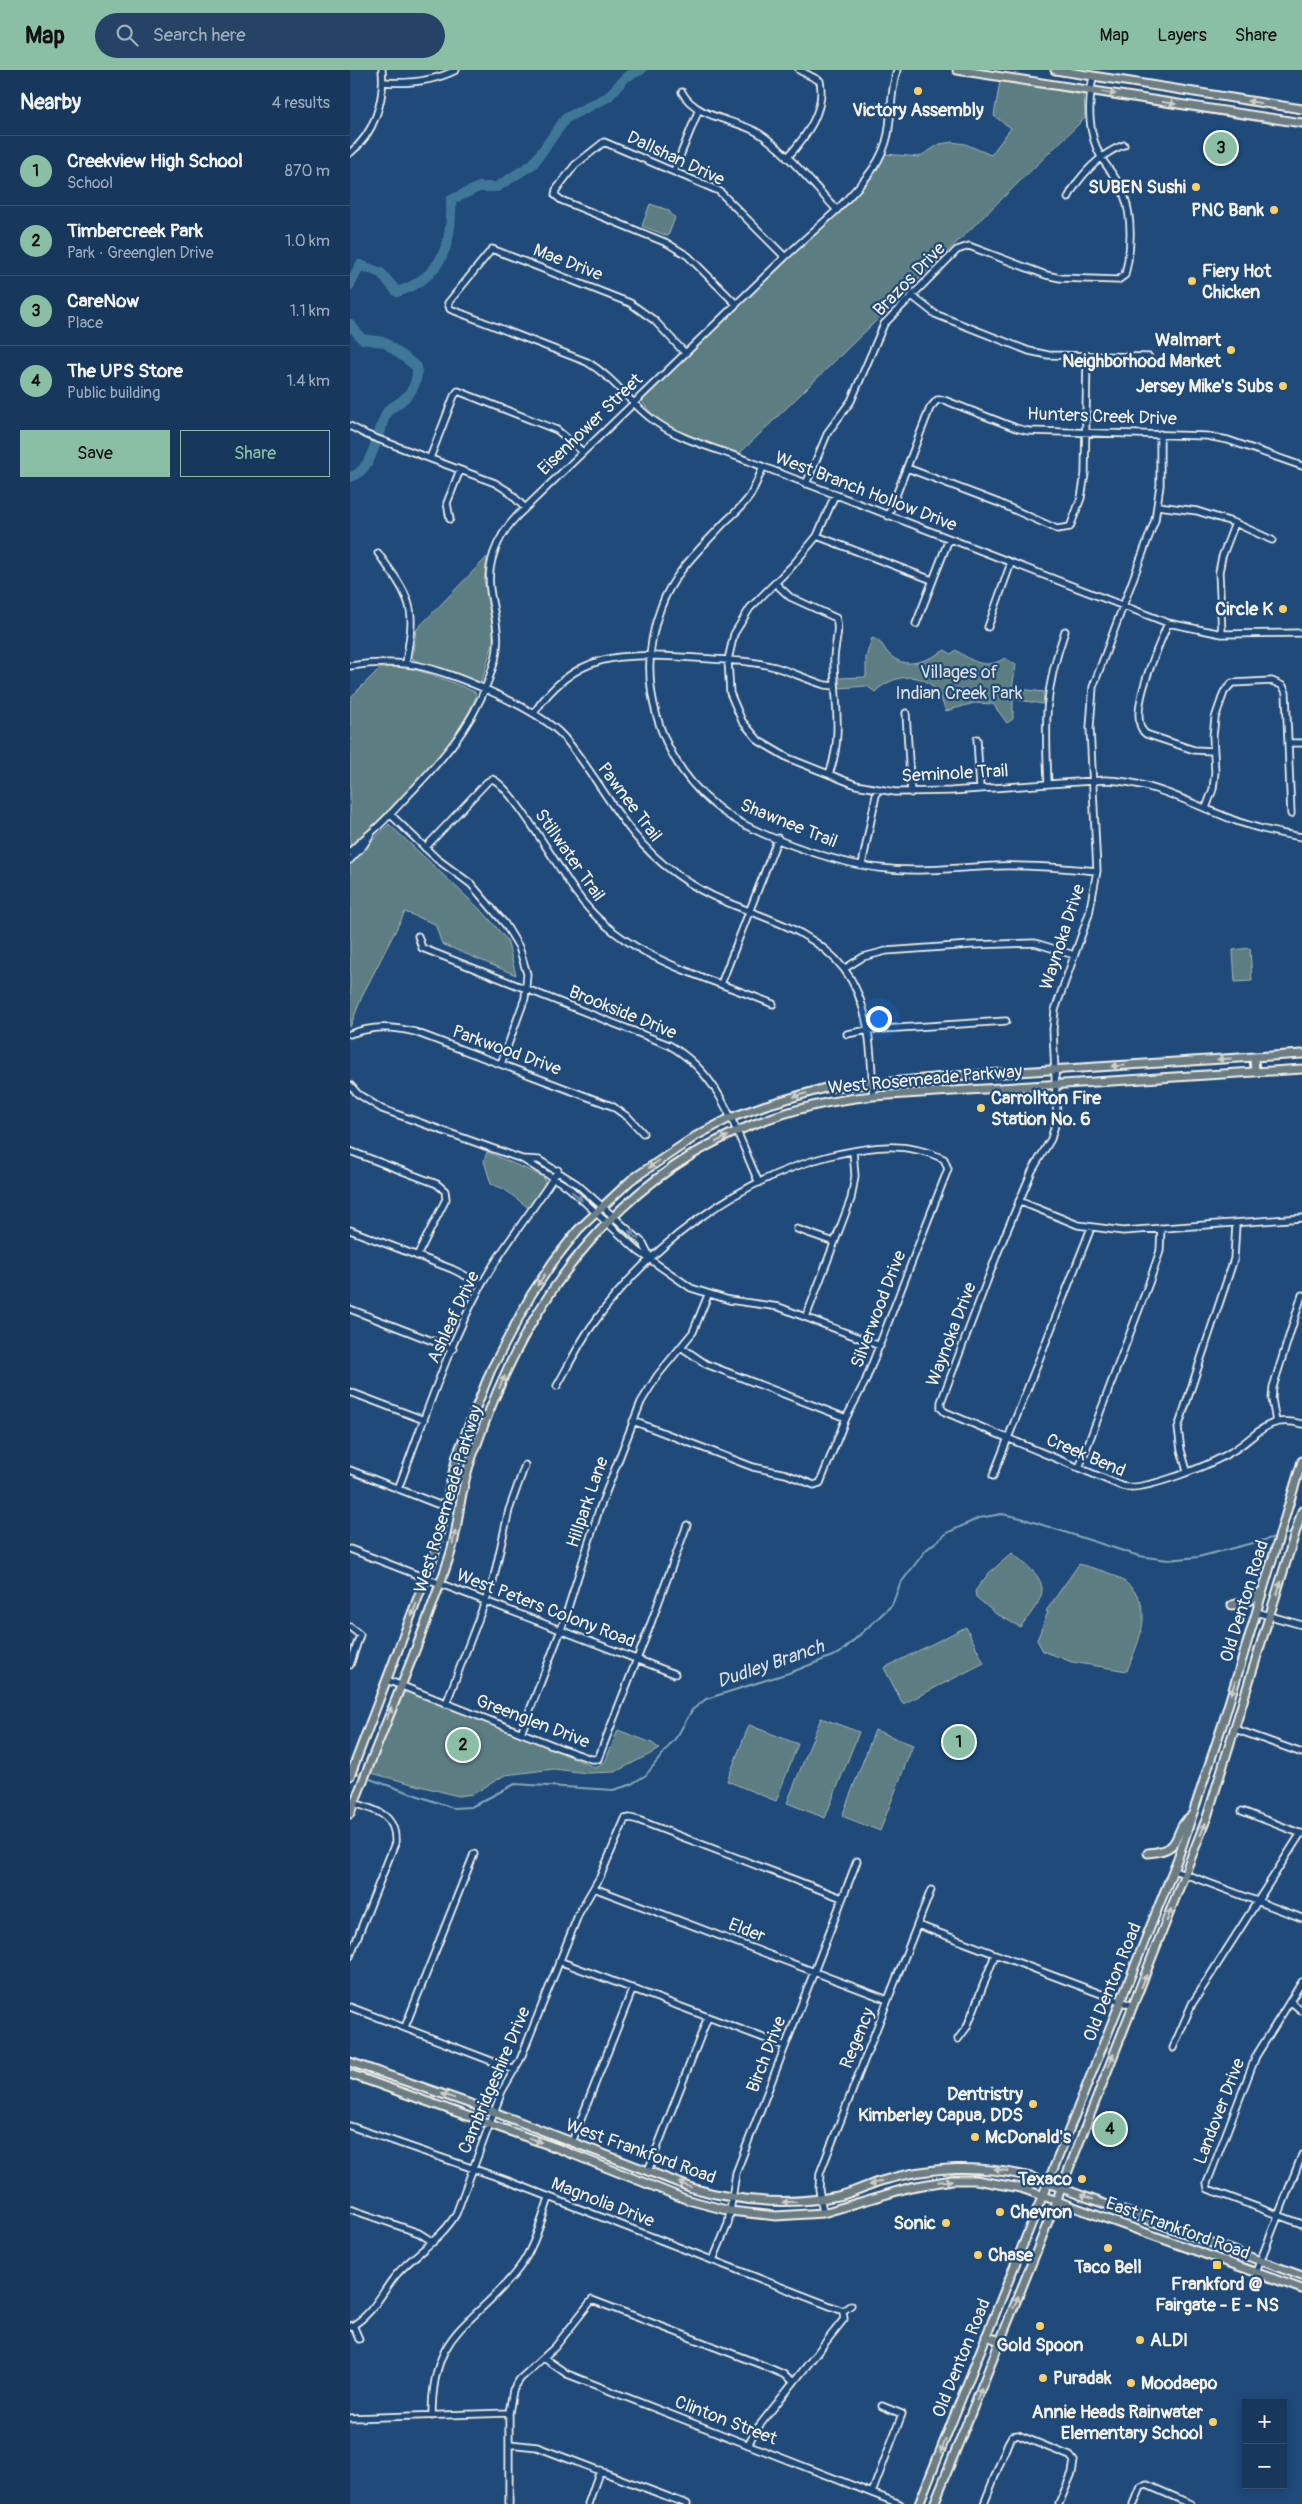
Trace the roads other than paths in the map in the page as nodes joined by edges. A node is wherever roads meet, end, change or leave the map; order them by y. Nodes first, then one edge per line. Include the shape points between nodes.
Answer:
1 (382, 70) edge
2 (456, 70) edge
3 (799, 70) edge
4 (897, 70) edge
5 (957, 70) edge
6 (1056, 70) edge
7 (1093, 76) junction
8 (384, 82) junction
9 (1090, 90) junction
10 (1191, 91) junction
11 (682, 92) dead end
12 (1189, 106) junction
13 (699, 109) junction
14 (1302, 109) edge
15 (1302, 123) edge
16 (1124, 145) dead end
17 (350, 153) edge
18 (787, 158) junction
19 (1102, 158) junction
20 (674, 171) junction
21 (1068, 198) dead end
22 (837, 210) junction
23 (786, 257) junction
24 (912, 296) junction
25 (736, 304) junction
26 (448, 306) joint
27 (686, 353) junction
28 (1087, 356) junction
29 (1149, 357) dead end
30 (634, 403) junction
31 (350, 426) edge
32 (1086, 432) junction
33 (1160, 434) junction
34 (583, 452) junction
35 (430, 458) junction
36 (1302, 466) edge
37 (763, 467) junction
38 (907, 468) junction
39 (460, 470) junction
40 (806, 484) junction
41 (835, 495) junction
42 (1158, 506) junction
43 (525, 508) junction
44 (888, 516) junction
45 (450, 519) dead end
46 (1235, 523) junction
47 (817, 536) junction
48 (949, 539) junction
49 (1272, 540) dead end
50 (378, 553) dead end
51 (1011, 563) junction
52 (932, 580) junction
53 (775, 583) junction
54 (1123, 606) junction
55 (916, 624) dead end
56 (1168, 624) junction
57 (988, 627) dead end
58 (1065, 631) dead end
59 (1302, 633) edge
60 (1222, 634) junction
61 (651, 654) junction
62 (728, 660) junction
63 (406, 664) junction
64 (350, 666) edge
65 (835, 686) junction
66 (484, 690) junction
67 (534, 713) junction
68 (906, 713) dead end
69 (977, 739) dead end
70 (1289, 743) junction
71 (1302, 743) edge
72 (1213, 751) junction
73 (829, 774) junction
74 (1092, 781) junction
75 (1048, 783) junction
76 (980, 788) junction
77 (877, 790) junction
78 (910, 793) junction
79 (1206, 808) junction
80 (390, 814) junction
81 (1291, 814) dead end
82 (372, 832) junction
83 (1302, 837) edge
84 (778, 838) junction
85 (425, 848) junction
86 (350, 852) edge
87 (350, 860) edge
88 (862, 865) junction
89 (1097, 871) junction
90 (750, 912) junction
91 (418, 936) dead end
92 (1074, 955) junction
93 (844, 969) junction
94 (721, 984) junction
95 (526, 989) junction
96 (773, 1004) dead end
97 (1006, 1021) dead end
98 (868, 1030) junction
99 (350, 1034) edge
100 (847, 1034) dead end
101 (1302, 1054) edge
102 (1254, 1057) junction
103 (1166, 1063) junction
104 (501, 1064) junction
105 (1302, 1068) edge
106 (1056, 1070) junction
107 (1255, 1072) junction
108 (955, 1076) junction
109 (1168, 1077) junction
110 (873, 1082) junction
111 (1057, 1084) junction
112 (350, 1085) edge
113 (956, 1090) junction
114 (873, 1096) junction
115 (730, 1118) junction
116 (736, 1132) junction
117 (643, 1133) dead end
118 (350, 1151) edge
119 (853, 1151) junction
120 (522, 1159) junction
121 (558, 1170) junction
122 (553, 1178) junction
123 (759, 1182) junction
124 (1019, 1201) junction
125 (602, 1206) junction
126 (595, 1213) junction
127 (612, 1216) junction
128 (1302, 1218) edge
129 (606, 1222) junction
130 (1236, 1224) junction
131 (1091, 1228) junction
132 (1161, 1228) junction
133 (797, 1229) dead end
134 (350, 1230) edge
135 (834, 1242) junction
136 (417, 1256) junction
137 (651, 1259) junction
138 (482, 1284) junction
139 (708, 1295) junction
140 (1302, 1295) edge
141 (350, 1309) edge
142 (806, 1318) junction
143 (880, 1346) junction
144 (681, 1347) junction
145 (453, 1349) junction
146 (557, 1386) dead end
147 (350, 1392) edge
148 (941, 1408) joint
149 (846, 1418) junction
150 (424, 1420) junction
151 (633, 1422) junction
152 (1276, 1422) junction
153 (1302, 1424) edge
154 (1009, 1439) junction
155 (1302, 1461) edge
156 (525, 1465) dead end
157 (1079, 1468) junction
158 (350, 1470) edge
159 (1187, 1470) junction
160 (993, 1476) dead end
161 (398, 1489) junction
162 (446, 1504) junction
163 (1302, 1511) edge
164 (687, 1525) dead end
165 (350, 1549) edge
166 (426, 1578) junction
167 (439, 1583) junction
168 (1262, 1591) junction
169 (485, 1601) junction
170 (1232, 1606) dead end
171 (1256, 1612) junction
172 (1269, 1616) junction
173 (1302, 1625) edge
174 (350, 1627) edge
175 (561, 1630) junction
176 (638, 1659) junction
177 (350, 1665) edge
178 (675, 1674) dead end
179 (387, 1680) junction
180 (400, 1686) junction
181 (446, 1704) junction
182 (1235, 1730) junction
183 (521, 1733) junction
184 (1302, 1753) edge
185 (350, 1776) edge
186 (354, 1800) edge
187 (1242, 1811) dead end
188 (350, 1814) edge
189 (1193, 1814) junction
190 (1302, 1834) edge
191 (1148, 1853) dead end
192 (474, 1854) dead end
193 (857, 1861) dead end
194 (1174, 1870) junction
195 (1185, 1874) junction
196 (594, 1888) junction
197 (931, 1890) dead end
198 (842, 1898) junction
199 (1258, 1902) junction
200 (1302, 1918) edge
201 (918, 1925) junction
202 (995, 1955) junction
203 (350, 1956) edge
204 (559, 1961) junction
205 (814, 1972) junction
206 (1302, 1982) edge
207 (633, 1988) junction
208 (888, 2000) junction
209 (1120, 2001) junction
210 (1290, 2001) junction
211 (1134, 2006) junction
212 (350, 2007) edge
213 (1302, 2011) edge
214 (708, 2017) junction
215 (405, 2027) junction
216 (958, 2039) dead end
217 (785, 2046) junction
218 (1173, 2048) dead end
219 (350, 2062) edge
220 (515, 2070) junction
221 (1091, 2073) junction
222 (350, 2074) edge
223 (1104, 2078) junction
224 (494, 2112) junction
225 (489, 2124) junction
226 (350, 2126) edge
227 (572, 2142) junction
228 (1302, 2155) edge
229 (473, 2168) junction
230 (648, 2171) junction
231 (1048, 2183) junction
232 (1060, 2187) junction
233 (1043, 2195) junction
234 (732, 2197) junction
235 (549, 2198) junction
236 (821, 2199) junction
237 (1056, 2200) junction
238 (350, 2209) edge
239 (730, 2212) junction
240 (823, 2213) junction
241 (1278, 2216) junction
242 (1143, 2218) junction
243 (1302, 2224) edge
244 (1138, 2229) junction
245 (433, 2242) junction
246 (713, 2260) junction
247 (1260, 2261) junction
248 (1256, 2272) junction
249 (1302, 2276) edge
250 (1302, 2289) edge
251 (590, 2293) dead end
252 (592, 2300) junction
253 (851, 2305) dead end
254 (843, 2311) junction
255 (352, 2326) edge
256 (986, 2336) junction
257 (359, 2339) dead end
258 (1000, 2341) junction
259 (544, 2358) junction
260 (794, 2382) junction
261 (882, 2406) dead end
262 (509, 2414) junction
263 (432, 2416) junction
264 (350, 2418) edge
265 (508, 2444) junction
266 (748, 2445) junction
267 (600, 2470) junction
268 (872, 2493) junction
269 (509, 2504) edge
270 (588, 2504) edge
271 (687, 2504) edge
272 (900, 2504) edge
273 (919, 2504) edge
274 (934, 2504) edge
275 (984, 2504) edge
276 (1059, 2504) edge
277 (1134, 2504) edge
278 (1191, 2504) edge

1 - 8 street
2 - 8 street via 426,80
3 - 18 street via 820,81 820,98 808,131
4 - 22 street, Eisenhower Street via 881,156 870,174
5 - 9 main road
6 - 7 main road
7 - 9 street, Brazos Drive
7 - 10 main road
8 - 17 street via 371,128
9 -> 12 main road
9 - 19 street, Brazos Drive via 1092,136
10 - 12 main road
14 -> 10 main road
11 - 13 street via 688,102
12 - 15 main road
13 - 18 street via 755,131
13 - 20 street
16 - 19 street
18 - 22 street
19 - 21 street via 1074,185
19 - 24 street, Brazos Drive via 1119,182 1129,214 1125,275 1118,280 1060,278 969,246 957,250
20 - 23 street, Dallshan Drive via 723,194
20 - 25 street, Dallshan Drive via 604,142 575,165 555,195 667,243 688,256
22 - 23 street, Eisenhower Street
23 - 25 street, Eisenhower Street
24 - 28 street via 935,314 1029,351
24 - 40 street, Brazos Drive via 879,332 851,401 828,432
25 - 27 street, Eisenhower Street
26 - 27 street, Mae Drive via 492,249 630,303 654,320
26 - 30 street, West Branch Hollow Drive via 586,362 605,373
27 - 30 street, Eisenhower Street
28 - 29 street
28 - 32 street
30 - 34 street, Eisenhower Street
30 - 37 street, West Branch Hollow Drive via 671,431
31 - 35 street
32 - 33 street, Hunters Creek Drive
32 - 38 street, Hunters Creek Drive via 1016,428 937,400 930,408
32 - 38 street via 1084,488 1070,527 1066,529 1036,521 999,503
33 - 36 street, Hunters Creek Drive via 1218,438
33 - 42 street, Waynoka Drive
34 - 35 street via 552,427 458,391
34 - 43 street, Eisenhower Street
35 - 39 street
37 - 40 street, West Branch Hollow Drive
37 - 61 street, Shawnee Trail via 745,502 674,580 661,606
38 - 44 street, Hunters Creek Drive
39 - 43 street via 500,486
39 - 45 street via 447,503
40 - 41 street, West Branch Hollow Drive
41 - 44 street, West Branch Hollow Drive
41 - 47 street, Seminole Trail
42 - 46 street via 1197,511
42 - 54 street, Waynoka Drive
43 - 66 street, Eisenhower Street via 505,531 493,556 489,586 498,638 495,660
44 - 48 street, West Branch Hollow Drive
46 - 49 street
46 - 60 street via 1219,572
47 - 52 street
47 - 53 street, Seminole Trail
48 - 51 street, West Branch Hollow Drive
48 - 52 street
50 - 63 street via 409,603 411,620
51 - 54 street, West Branch Hollow Drive
51 - 57 street
52 - 55 street
53 - 62 street, Seminole Trail via 750,608 737,627
53 - 65 street via 790,597 836,618 839,625 834,644
54 - 56 street, West Branch Hollow Drive
54 - 74 street, Waynoka Drive via 1093,687 1090,727
56 - 60 street, West Branch Hollow Drive
56 - 72 street via 1142,691 1140,729 1194,750
58 - 75 street via 1047,698
59 - 60 street, West Branch Hollow Drive
61 - 62 street
61 - 67 street via 616,656 586,667 558,685
61 - 84 street, Shawnee Trail via 650,679 657,720 679,766 717,808
62 - 65 street via 775,667
62 - 73 street, Seminole Trail via 730,693 737,712 759,741 776,752
63 - 64 street, Pawnee Trail
63 - 66 street, Pawnee Trail via 438,672
65 - 73 street via 838,741
66 - 67 street, Pawnee Trail
66 - 80 street, Eisenhower Street via 472,718 454,745
67 - 90 street, Pawnee Trail via 562,736 617,815 654,857 704,892
68 - 78 street
69 - 76 street
70 - 71 street
70 - 72 street via 1283,686 1272,681 1229,685 1215,718
70 - 81 street
72 - 79 street via 1214,783
73 - 77 street, Seminole Trail
74 - 75 street, Seminole Trail
74 - 79 street, Seminole Trail via 1138,783
74 - 89 street, Waynoka Drive
75 - 76 street, Seminole Trail
76 - 78 street, Seminole Trail
77 - 78 street, Seminole Trail
77 - 88 street
79 - 83 street, Seminole Trail via 1266,830
80 - 82 street, Eisenhower Street
80 - 85 street
82 - 86 street, Eisenhower Street
82 - 87 street, Eisenhower Street
84 - 88 street, Shawnee Trail via 819,854
84 - 90 street
85 - 94 street, Stillwater Trail via 487,782 497,780 516,803 578,897 599,920 658,959
85 - 95 street via 471,884 505,924 524,959
88 - 89 street, Shawnee Trail via 916,870 1028,865
89 - 92 street, Waynoka Drive via 1089,914
90 - 93 street, Pawnee Trail via 802,933 822,946
90 - 94 street
91 - 95 street, Brookside Drive via 422,948
92 - 93 street via 1035,944 980,944 886,950 863,957
92 - 106 street, Waynoka Drive via 1055,1010
93 - 98 street, Pawnee Trail via 860,998
94 - 96 street, Stillwater Trail
95 - 104 street
95 - 115 street, Brookside Drive via 683,1053 710,1079
97 - 98 street
98 - 100 street
98 - 110 street, Pawnee Trail
99 - 104 street, Parkwood Drive via 366,1028 399,1028
101 - 102 main road, West Rosemeade Parkway
102 -> 103 main road, West Rosemeade Parkway
102 - 107 main road
103 -> 106 main road, West Rosemeade Parkway
103 - 109 main road
104 - 117 street, Parkwood Drive via 612,1106
105 - 107 main road, West Rosemeade Parkway
106 - 108 main road, West Rosemeade Parkway
106 - 111 street, Waynoka Drive
107 - 109 main road, West Rosemeade Parkway
108 - 110 main road, West Rosemeade Parkway
108 - 113 main road
109 - 111 main road, West Rosemeade Parkway
110 - 114 street, Pawnee Trail
110 -> 115 main road, West Rosemeade Parkway via 825,1088
111 - 113 main road, West Rosemeade Parkway
111 - 124 street, Waynoka Drive via 1054,1129
112 - 120 street via 382,1109
113 - 114 main road, West Rosemeade Parkway
114 - 116 main road, West Rosemeade Parkway via 821,1102
115 - 116 street, Brookside Drive
115 -> 125 main road, West Rosemeade Parkway via 672,1150
116 - 123 street, Brookside Drive
127 -> 116 main road, West Rosemeade Parkway via 677,1164
118 - 136 street via 442,1186 446,1191 446,1199
119 - 123 street via 808,1163
119 - 135 street via 854,1187
119 - 143 street, Silverwood Drive via 891,1145 911,1148 944,1159 948,1169
120 - 121 street via 539,1160
120 - 122 street
121 - 122 street, Ashleaf Drive
121 - 125 street
122 -> 126 street via 568,1187
122 - 138 street, Ashleaf Drive
123 - 137 street via 684,1230
124 - 131 street
124 - 148 street, Waynoka Drive via 940,1402
125 - 126 main road, West Rosemeade Parkway
125 - 127 street
126 - 129 street
126 -> 162 main road, West Rosemeade Parkway via 553,1262 494,1363 457,1455
127 - 129 main road, West Rosemeade Parkway
137 -> 127 street via 643,1243
128 - 130 street
129 - 137 street
167 -> 129 main road, West Rosemeade Parkway via 454,1538 468,1470 494,1399 548,1296 571,1262
130 - 132 street
130 - 159 street via 1234,1259 1178,1428
131 - 132 street via 1122,1231
131 - 154 street
132 - 157 street via 1160,1251
133 - 135 street
134 - 136 street
135 - 142 street
136 - 138 street
137 - 139 street via 678,1281
137 - 146 street via 591,1327
138 - 145 street, Ashleaf Drive
139 - 142 street via 765,1303
139 - 144 street, Hillpark Lane via 693,1332
140 - 152 street via 1273,1387
141 - 145 street
142 - 143 street
143 - 149 street, Silverwood Drive via 860,1395
144 - 149 street via 706,1364
144 - 151 street, Hillpark Lane via 646,1391
145 - 150 street, Ashleaf Drive
147 - 150 street
148 - 154 street, Creek Bend
149 - 151 street, Silverwood Drive via 823,1478 814,1485 754,1467
150 - 161 street, Ashleaf Drive
151 - 175 street, Hillpark Lane via 599,1510
152 - 153 street via 1284,1420
152 - 159 street, Creek Bend via 1262,1427 1230,1453
154 - 157 street, Creek Bend
154 - 160 street
155 - 168 main road, Old Denton Road
156 - 169 street
157 - 159 street, Creek Bend via 1136,1489 1154,1485
158 - 161 street
161 - 162 street via 437,1504
162 - 166 main road, West Rosemeade Parkway
172 -> 163 main road, Old Denton Road
164 - 176 street
165 - 166 street, West Peters Colony Road
166 - 167 street, West Peters Colony Road
166 -> 179 main road, West Rosemeade Parkway
167 - 169 street, West Peters Colony Road
167 - 180 main road, West Rosemeade Parkway
168 - 170 main road via 1251,1600
168 - 171 main road, Old Denton Road
169 - 175 street, West Peters Colony Road
169 - 181 street
171 - 172 street
171 -> 189 main road, Old Denton Road
172 - 173 street
172 - 182 main road, Old Denton Road
174 - 177 street via 360,1635
175 - 176 street, West Peters Colony Road
175 - 183 street, Hillpark Lane
176 - 178 street, West Peters Colony Road
176 - 183 street, Greenglen Drive via 598,1759
179 - 180 street, Greenglen Drive
179 - 185 main road, West Rosemeade Parkway
180 - 181 street, Greenglen Drive
186 -> 180 main road, West Rosemeade Parkway
181 - 183 street, Greenglen Drive
182 - 184 street
195 -> 182 main road, Old Denton Road
186 - 188 main road, West Rosemeade Parkway
186 - 203 street via 388,1818 396,1833
187 - 190 street
189 - 191 main road via 1170,1849
189 - 194 main road, Old Denton Road
190 - 199 street
192 - 215 street
193 - 198 street, Birch Drive
194 - 195 street
194 - 209 main road, Old Denton Road
195 - 199 street
211 -> 195 main road, Old Denton Road
196 - 198 street, Cambridgeshire Drive via 625,1819 630,1818
196 - 204 street, Cambridgeshire Drive via 579,1913
196 - 205 street, Elder
197 - 201 street, Regency
198 - 205 street, Birch Drive
199 - 200 street
199 - 218 street via 1192,2004
201 - 202 street
201 - 208 street, Regency
202 - 209 street
202 - 216 street via 967,2027
204 - 207 street
204 - 220 street, Cambridgeshire Drive
205 - 208 street, Elder
205 - 217 street, Birch Drive
206 - 210 street, Landover Drive
207 - 214 street
207 - 227 street
208 - 236 street, Regency via 820,2173
209 - 211 street
209 - 221 main road, Old Denton Road
210 - 213 street
210 - 241 street, Landover Drive via 1256,2056 1208,2183 1208,2189
223 -> 211 main road, Old Denton Road
212 - 215 street
214 - 217 street
214 - 230 street
215 - 220 street
217 - 234 street, Birch Drive via 736,2173
224 -> 219 main road, West Frankford Road
220 - 224 street, Cambridgeshire Drive
221 - 223 main road
221 - 231 main road, Old Denton Road
222 - 225 main road, West Frankford Road
223 - 232 main road, Old Denton Road
224 - 225 street, Cambridgeshire Drive
224 - 227 main road, West Frankford Road
225 - 229 street, Cambridgeshire Drive
225 -> 239 main road, West Frankford Road via 688,2200
226 - 229 street, Magnolia Drive
227 - 230 main road, West Frankford Road
228 - 241 street
229 - 235 street, Magnolia Drive
229 - 245 street, Cambridgeshire Drive via 456,2214 448,2228
234 -> 230 main road, West Frankford Road via 692,2188
231 - 232 main road, East Frankford Road
231 - 233 main road, Old Denton Road
231 -> 236 main road, West Frankford Road via 1004,2170 949,2167 911,2173
232 - 237 main road, Old Denton Road
242 -> 232 main road, East Frankford Road
233 - 237 main road, East Frankford Road
240 -> 233 main road, West Frankford Road via 911,2186 952,2180 993,2182
233 - 256 main road, Old Denton Road
236 -> 234 main road, West Frankford Road via 766,2202
234 - 239 street, Birch Drive
235 - 246 street, Magnolia Drive
235 - 263 street via 520,2266 456,2331 442,2352 433,2380
236 - 240 street, Regency
237 - 244 main road, East Frankford Road
258 -> 237 main road, Old Denton Road
238 - 245 street via 419,2233
239 - 240 main road, West Frankford Road via 776,2216
239 - 246 street, Birch Drive
241 - 243 street
241 - 247 street
242 - 244 main road
242 - 247 main road, East Frankford Road
244 - 248 main road, East Frankford Road
245 - 255 street, Cambridgeshire Drive via 397,2274 370,2312
246 - 254 street, Magnolia Drive
247 - 248 street
247 - 249 main road, East Frankford Road
248 - 250 main road, East Frankford Road
251 - 252 street
252 - 259 street
252 - 260 street via 762,2365
253 - 254 street
254 - 260 street via 844,2319
255 - 257 street, Cambridgeshire Drive
256 - 258 main road
256 -> 273 main road, Old Denton Road
274 -> 258 main road, Old Denton Road
259 - 262 street via 514,2385
259 - 266 street, Clinton Street via 567,2374
260 - 266 street via 755,2431
261 - 268 street via 902,2414
262 - 263 street
262 - 265 street
263 - 264 street
265 - 267 street via 537,2447
265 - 269 street
266 - 268 street, Clinton Street
267 - 270 street
267 - 271 street
268 - 272 street, Clinton Street
275 - 276 street via 1012,2436 1018,2435 1074,2461
277 - 278 street via 1141,2487 1147,2485

